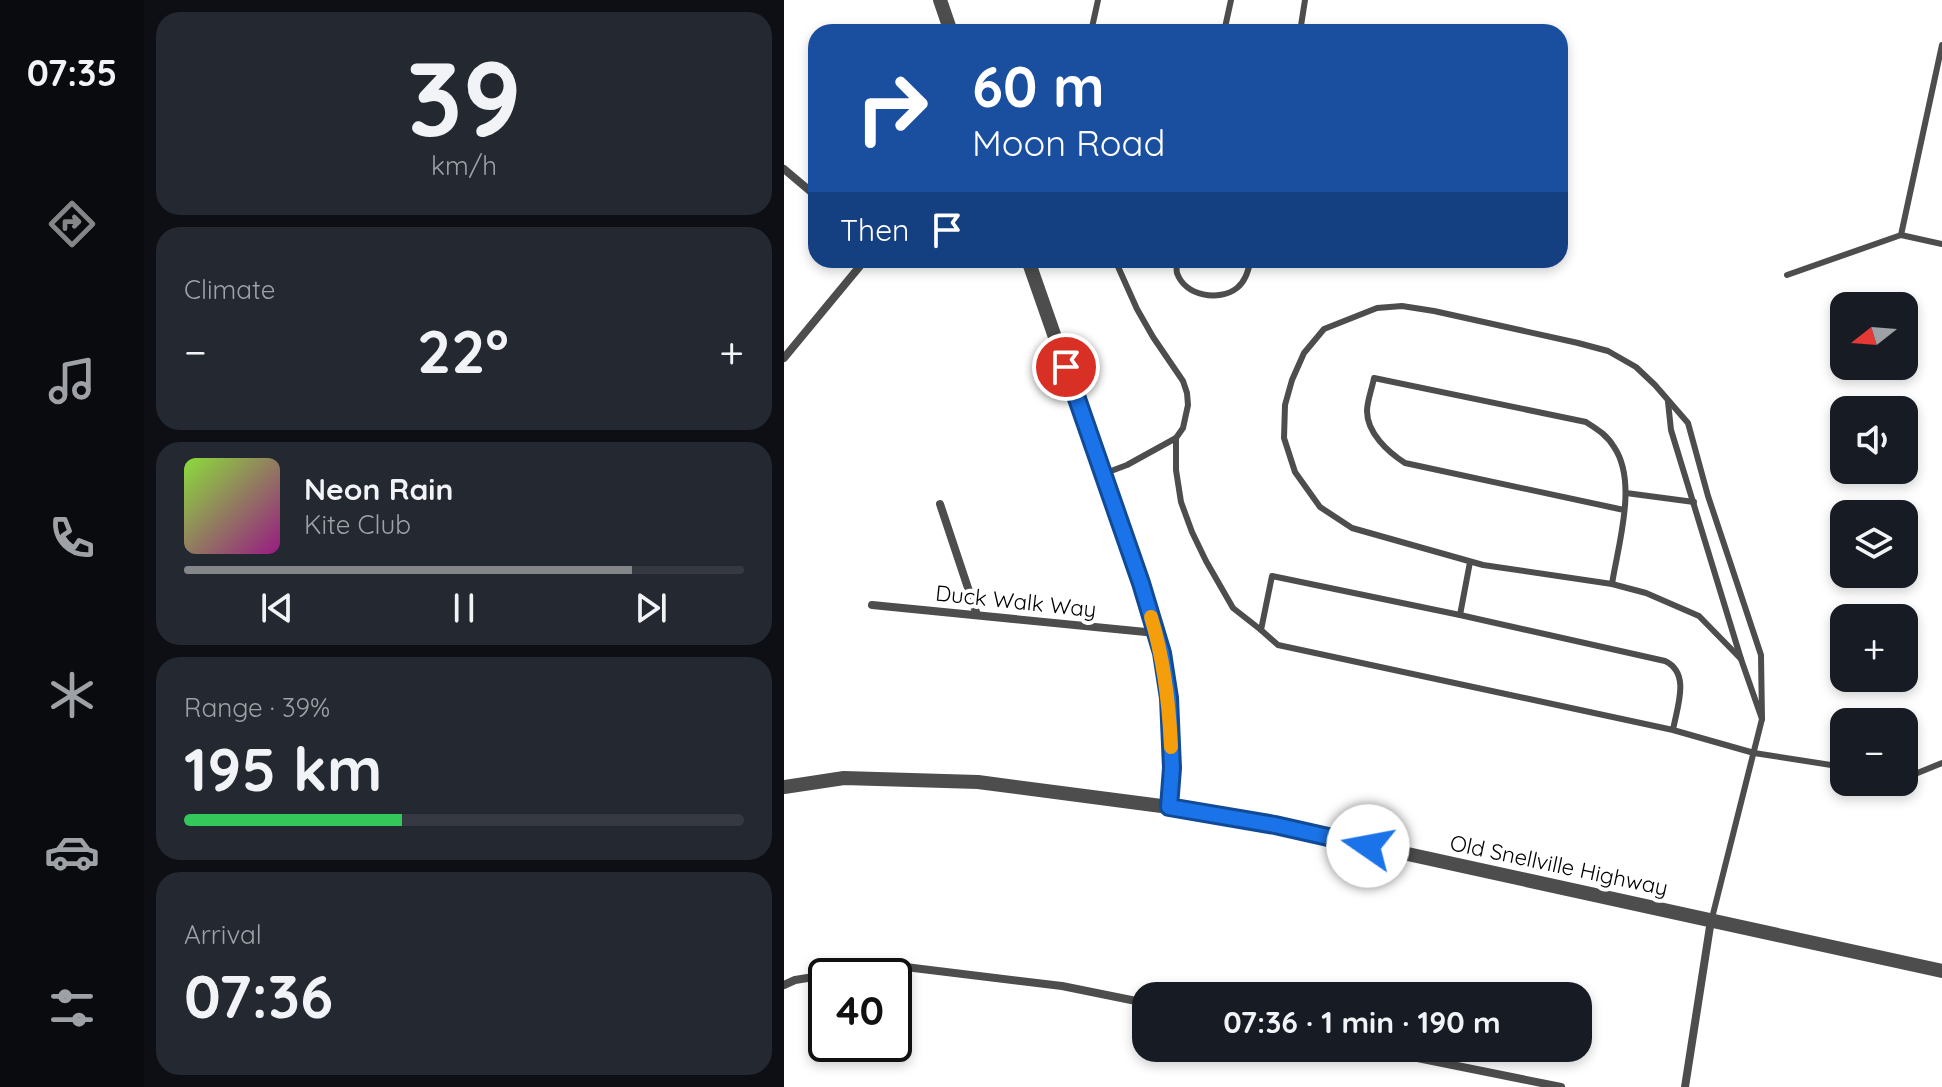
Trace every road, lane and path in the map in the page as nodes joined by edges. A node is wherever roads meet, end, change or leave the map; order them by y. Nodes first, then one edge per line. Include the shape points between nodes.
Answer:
1 (940, 0) edge
2 (1098, 0) edge
3 (1231, 0) edge
4 (1305, 0) edge
5 (948, 24) edge
6 (1093, 24) edge
7 (1226, 24) edge
8 (1301, 24) edge
9 (1942, 45) edge
10 (1941, 59) edge
11 (784, 169) edge
12 (808, 189) edge
13 (1901, 235) junction
14 (1942, 244) edge
15 (858, 268) edge
16 (1031, 268) edge
17 (1119, 268) edge
18 (1177, 268) edge
19 (1249, 268) edge
20 (1787, 275) dead end
21 (784, 358) edge
22 (1668, 402) junction
23 (1176, 438) junction
24 (1103, 474) junction
25 (1626, 493) junction
26 (1694, 502) junction
27 (940, 504) dead end
28 (1624, 510) junction
29 (1470, 562) junction
30 (1612, 584) junction
31 (872, 605) dead end
32 (977, 615) junction
33 (1460, 615) junction
34 (1261, 630) junction
35 (1156, 633) junction
36 (1741, 659) junction
37 (1762, 719) junction
38 (1673, 730) junction
39 (1754, 753) junction
40 (1942, 763) edge
41 (1830, 765) edge
42 (1918, 773) edge
43 (784, 787) edge
44 (1169, 807) junction
45 (1711, 920) junction
46 (1942, 971) edge
47 (784, 985) edge
48 (1132, 1000) edge
49 (1437, 1062) edge
50 (1561, 1087) edge
51 (1685, 1087) edge

1 - 5 street
2 - 6 lane
3 - 7 lane
4 - 8 lane
9 - 10 lane
10 - 13 lane
11 - 12 street
13 - 14 lane
13 - 20 lane
15 - 21 street
16 - 24 street
17 - 23 lane via 1137,309 1183,381 1186,417
18 - 19 lane via 1186,286 1213,295 1240,287
22 - 26 lane via 1671,430
22 - 29 lane via 1636,367 1608,351 1434,311 1377,308 1324,329 1304,353 1285,405 1284,438 1295,472 1320,507 1352,528
22 - 37 lane via 1688,423 1761,655
23 - 24 lane
23 - 34 lane via 1181,502 1192,532 1233,608
24 - 35 street
25 - 26 lane
25 - 28 lane
25 - 28 lane via 1616,449 1586,422 1374,378 1367,412 1373,431 1405,463
26 - 36 lane
27 - 32 street
28 - 30 lane
29 - 30 lane
29 - 33 lane
30 - 36 lane via 1699,616
31 - 32 street, Duck Walk Way
32 - 35 street, Duck Walk Way
33 - 34 lane via 1272,576
33 - 38 lane via 1672,664 1681,677
34 - 38 lane via 1278,645
35 - 44 street via 1169,698
36 - 37 lane
37 - 39 lane
38 - 39 lane
39 - 41 lane
39 - 45 lane
40 - 42 lane
43 - 44 street, Old Snellville Highway via 844,778 978,782
44 - 45 street, Old Snellville Highway via 1275,825
45 - 46 street, Old Snellville Highway
45 - 51 street
47 - 48 street via 889,965
49 - 50 street

